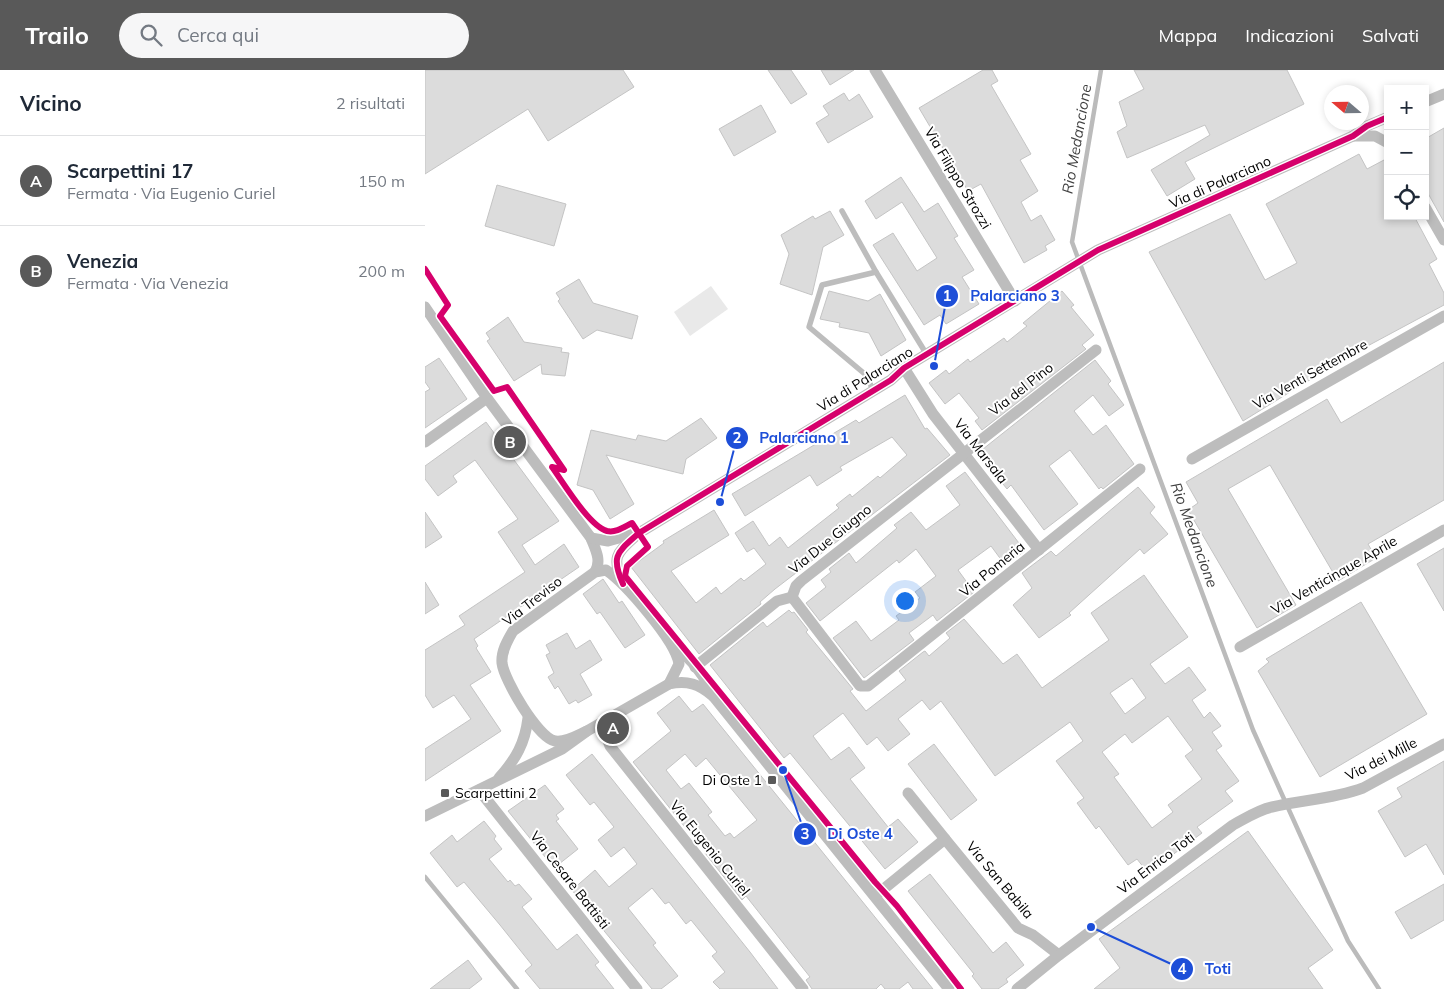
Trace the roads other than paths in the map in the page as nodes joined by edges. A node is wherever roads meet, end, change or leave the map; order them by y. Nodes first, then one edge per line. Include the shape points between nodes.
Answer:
1 (875, 70) edge
2 (1444, 94) edge
3 (1429, 100) edge
4 (1384, 119) edge
5 (1353, 136) junction
6 (1384, 141) edge
7 (842, 210) dead end
8 (1429, 214) edge
9 (1444, 240) edge
10 (876, 272) junction
11 (1015, 301) junction
12 (425, 307) edge
13 (1444, 316) edge
14 (1096, 350) dead end
15 (927, 355) junction
16 (904, 368) junction
17 (873, 390) junction
18 (487, 398) junction
19 (425, 442) edge
20 (963, 452) junction
21 (1192, 459) dead end
22 (1140, 469) dead end
23 (1444, 530) edge
24 (639, 533) junction
25 (591, 538) junction
26 (1039, 550) junction
27 (595, 572) junction
28 (623, 584) junction
29 (792, 597) junction
30 (674, 647) junction
31 (1239, 647) dead end
32 (695, 668) junction
33 (669, 684) junction
34 (714, 698) junction
35 (528, 718) junction
36 (605, 720) junction
37 (587, 731) junction
38 (1444, 744) edge
39 (498, 779) junction
40 (479, 790) junction
41 (908, 793) dead end
42 (1330, 797) joint
43 (425, 816) edge
44 (945, 839) junction
45 (875, 896) junction
46 (1059, 955) junction
47 (637, 989) edge
48 (803, 989) edge
49 (949, 989) edge
50 (1017, 989) edge

1 - 11 street, Via Filippo Strozzi
2 - 3 street
4 - 5 street, Via di Palarciano
5 - 6 street via 1375,136
5 - 11 street, Via di Palarciano via 1098,250
7 - 10 lane
8 - 9 street
10 - 15 lane
10 - 17 lane via 822,285 809,327 866,375
11 - 15 street, Via di Palarciano
12 - 18 street
13 - 21 street, Via Venti Settembre
14 - 20 street, Via del Pino
15 - 16 street, Via di Palarciano
16 - 17 street, Via di Palarciano
16 - 20 street, Via Marsala via 919,395
17 - 24 street, Via di Palarciano
18 - 19 street
18 - 25 street
20 - 26 street, Via Marsala
20 - 29 street, Via Due Giugno via 801,581
22 - 26 street, Via Pomeria
23 - 31 street, Via Venticinque Aprile
24 - 25 street via 608,541
24 - 28 street, Via di Palarciano via 617,555 615,565
25 - 27 street via 598,556
26 - 29 street, Via Pomeria via 871,685 860,686
27 - 28 street via 606,570
27 - 35 street, Via Treviso via 513,631 508,639 503,652 503,666
28 - 30 street
29 - 32 street, Via Due Giugno via 777,601
30 - 32 street
30 - 33 street via 679,664
32 - 34 street via 710,686
33 - 34 street via 693,683
33 - 36 street
34 - 45 street
35 - 37 street, Via Treviso via 543,735 555,741
35 - 39 street via 525,740 517,756
36 - 37 street
36 - 48 street, Via Eugenio Curiel via 610,746
37 - 39 street via 562,748
38 - 42 street, Via dei Mille via 1363,788
39 - 40 street
40 - 43 street
40 - 47 street, Via Cesare Battisti
41 - 44 street, Via San Babila
42 - 46 street, Via Enrico Toti via 1255,812
44 - 45 street
44 - 46 street, Via San Babila via 1018,928
45 - 49 street
46 - 50 street, Via Enrico Toti

